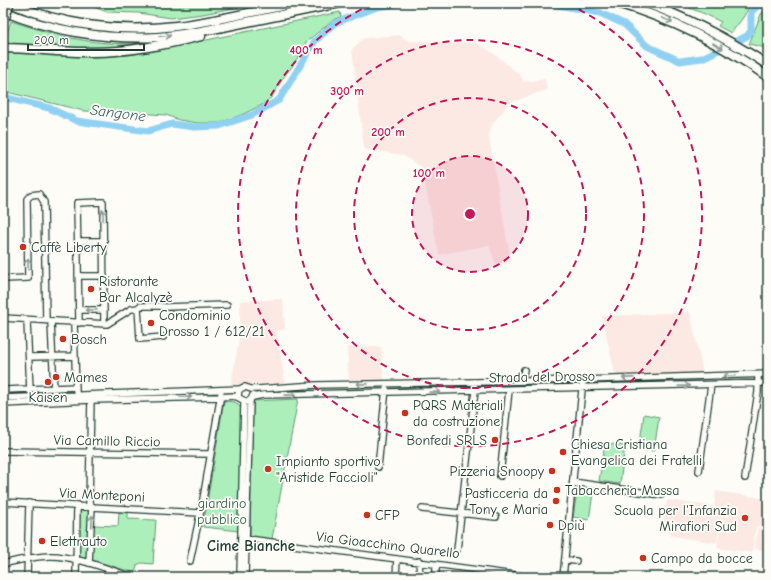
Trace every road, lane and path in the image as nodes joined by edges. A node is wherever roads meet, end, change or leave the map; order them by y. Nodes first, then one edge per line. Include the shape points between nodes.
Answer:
1 (10, 3) edge
2 (295, 3) edge
3 (340, 3) edge
4 (617, 3) edge
5 (645, 3) edge
6 (4, 15) edge
7 (261, 19) junction
8 (3, 48) edge
9 (768, 65) edge
10 (768, 77) edge
11 (78, 241) junction
12 (104, 241) junction
13 (78, 276) junction
14 (104, 276) junction
15 (3, 279) edge
16 (226, 305) dead end
17 (138, 308) junction
18 (78, 310) junction
19 (104, 310) junction
20 (3, 318) edge
21 (27, 320) junction
22 (48, 321) junction
23 (77, 321) junction
24 (104, 324) junction
25 (163, 338) dead end
26 (52, 356) junction
27 (75, 356) junction
28 (29, 357) junction
29 (768, 374) edge
30 (758, 375) junction
31 (645, 378) junction
32 (610, 379) junction
33 (583, 380) junction
34 (518, 381) junction
35 (530, 381) junction
36 (474, 382) junction
37 (768, 383) edge
38 (349, 384) junction
39 (386, 384) junction
40 (758, 384) junction
41 (711, 385) junction
42 (76, 387) junction
43 (645, 387) junction
44 (54, 388) junction
45 (610, 388) junction
46 (240, 389) junction
47 (251, 389) junction
48 (583, 389) junction
49 (30, 390) junction
50 (222, 390) junction
51 (509, 390) junction
52 (474, 391) junction
53 (386, 393) junction
54 (349, 394) junction
55 (54, 396) junction
56 (77, 396) junction
57 (30, 397) junction
58 (91, 397) junction
59 (220, 397) junction
60 (246, 399) junction
61 (4, 400) edge
62 (3, 452) edge
63 (90, 452) junction
64 (210, 454) junction
65 (378, 467) dead end
66 (699, 471) dead end
67 (500, 476) dead end
68 (745, 478) dead end
69 (573, 482) junction
70 (660, 495) dead end
71 (3, 502) edge
72 (29, 503) junction
73 (77, 505) junction
74 (91, 506) junction
75 (422, 509) dead end
76 (461, 512) junction
77 (200, 513) junction
78 (496, 517) dead end
79 (569, 524) junction
80 (582, 526) dead end
81 (244, 539) junction
82 (458, 550) dead end
83 (28, 558) junction
84 (397, 558) junction
85 (76, 560) junction
86 (565, 560) junction
87 (190, 561) dead end
88 (576, 561) dead end
89 (419, 562) junction
90 (89, 563) junction
91 (3, 564) edge
92 (436, 564) junction
93 (480, 569) junction
94 (505, 575) edge
95 (126, 576) edge
96 (27, 577) edge
97 (76, 577) edge
98 (240, 577) edge
99 (245, 577) edge
100 (396, 577) edge
101 (420, 577) edge
102 (436, 577) edge
103 (479, 577) edge
104 (530, 577) edge
105 (563, 577) edge

1 - 2 highway via 42,15 72,22 140,28 195,23
1 - 6 main road, bridge
3 - 7 highway
4 -> 10 highway via 656,16 696,34
5 - 9 highway via 707,29
6 -> 7 highway via 60,29 123,37 157,37 189,33
7 - 8 highway via 226,31 133,50 90,52
11 - 12 street
12 -> 11 street via 103,202 77,203
11 - 13 street
12 - 14 street
13 - 14 street
13 - 18 street
14 - 19 street
15 -> 22 street via 28,278 27,199 31,195 39,194 44,202
16 - 17 street
17 - 24 street via 131,309
17 - 25 street via 140,339
19 -> 18 street
18 - 23 street
19 - 24 street
20 - 21 street
21 - 22 street
21 - 28 street
22 - 23 street
22 - 26 street
23 - 24 street
23 - 27 street
26 - 27 street
26 - 28 street
26 - 44 street
27 - 42 street
28 - 49 street
29 - 30 street, Strada del Drosso
30 -> 31 street, Strada del Drosso
30 - 40 street
31 -> 32 street, Strada del Drosso
31 - 43 street
32 - 33 street, Strada del Drosso
32 - 45 street, Strada del Drosso
33 - 35 street, Strada del Drosso
33 - 48 street
34 - 35 street, Strada del Drosso
34 - 35 street, Strada del Drosso via 524,370
34 - 36 street, Strada del Drosso
36 - 39 street, Strada del Drosso
36 - 52 street, Strada del Drosso
37 - 40 street, Strada del Drosso
39 -> 38 street, Strada del Drosso
38 - 47 street, Strada del Drosso
38 - 54 street
39 - 53 street
40 - 41 street, Strada del Drosso
40 - 68 street
43 -> 41 street, Strada del Drosso
41 - 66 street
42 - 44 street
42 - 56 street
43 - 45 street, Strada del Drosso
44 - 49 street
44 - 55 street
45 - 48 street, Strada del Drosso
46 - 47 street via 245,386
46 - 50 street, Strada del Drosso
46 - 60 street via 238,394
47 - 60 street via 253,393
48 - 51 street, Strada del Drosso
48 - 69 street
49 - 57 street
49 - 61 street via 6,390
50 - 58 street, Strada del Drosso
50 - 59 street
51 - 52 street, Strada del Drosso
51 - 67 street
53 -> 52 street, Strada del Drosso
52 - 76 street, Strada del Drosso
53 - 54 street, Strada del Drosso
53 - 65 street
60 -> 54 street, Strada del Drosso via 263,395
55 - 56 street, Strada del Drosso
55 - 57 street, Strada del Drosso
56 - 58 street, Strada del Drosso
57 - 61 street, Strada del Drosso
58 -> 59 street, Strada del Drosso
58 - 61 street, Strada del Drosso
58 - 63 street
59 - 60 street, Strada del Drosso
59 - 64 street
60 - 81 street
62 - 63 street, Via Camillo Riccio
63 - 64 street, Via Camillo Riccio
63 - 74 street
64 - 77 street
69 - 70 street
69 - 79 street
71 - 72 street, Via Monteponi
72 - 73 street, Via Monteponi
72 - 83 street
73 - 74 street, Via Monteponi
73 - 85 street
74 - 77 street, Via Monteponi
90 -> 74 street
75 - 76 street
76 - 78 street
76 - 82 street, Strada del Drosso
77 - 87 street
79 - 80 street
79 - 86 street
81 - 84 street, Via Gioacchino Quarello
81 - 98 street
81 - 99 street
83 - 85 street via 52,556
83 - 91 street
83 - 96 street
84 - 89 street, Via Gioacchino Quarello
84 - 100 street
85 - 90 street
85 - 97 street
86 - 88 street
86 - 105 street
89 - 92 street, Via Gioacchino Quarello
89 - 101 street
90 - 95 street
92 - 93 street, Via Gioacchino Quarello
92 - 102 street
93 - 94 street, Via Gioacchino Quarello
93 - 103 street
94 - 104 street, Via Gioacchino Quarello

